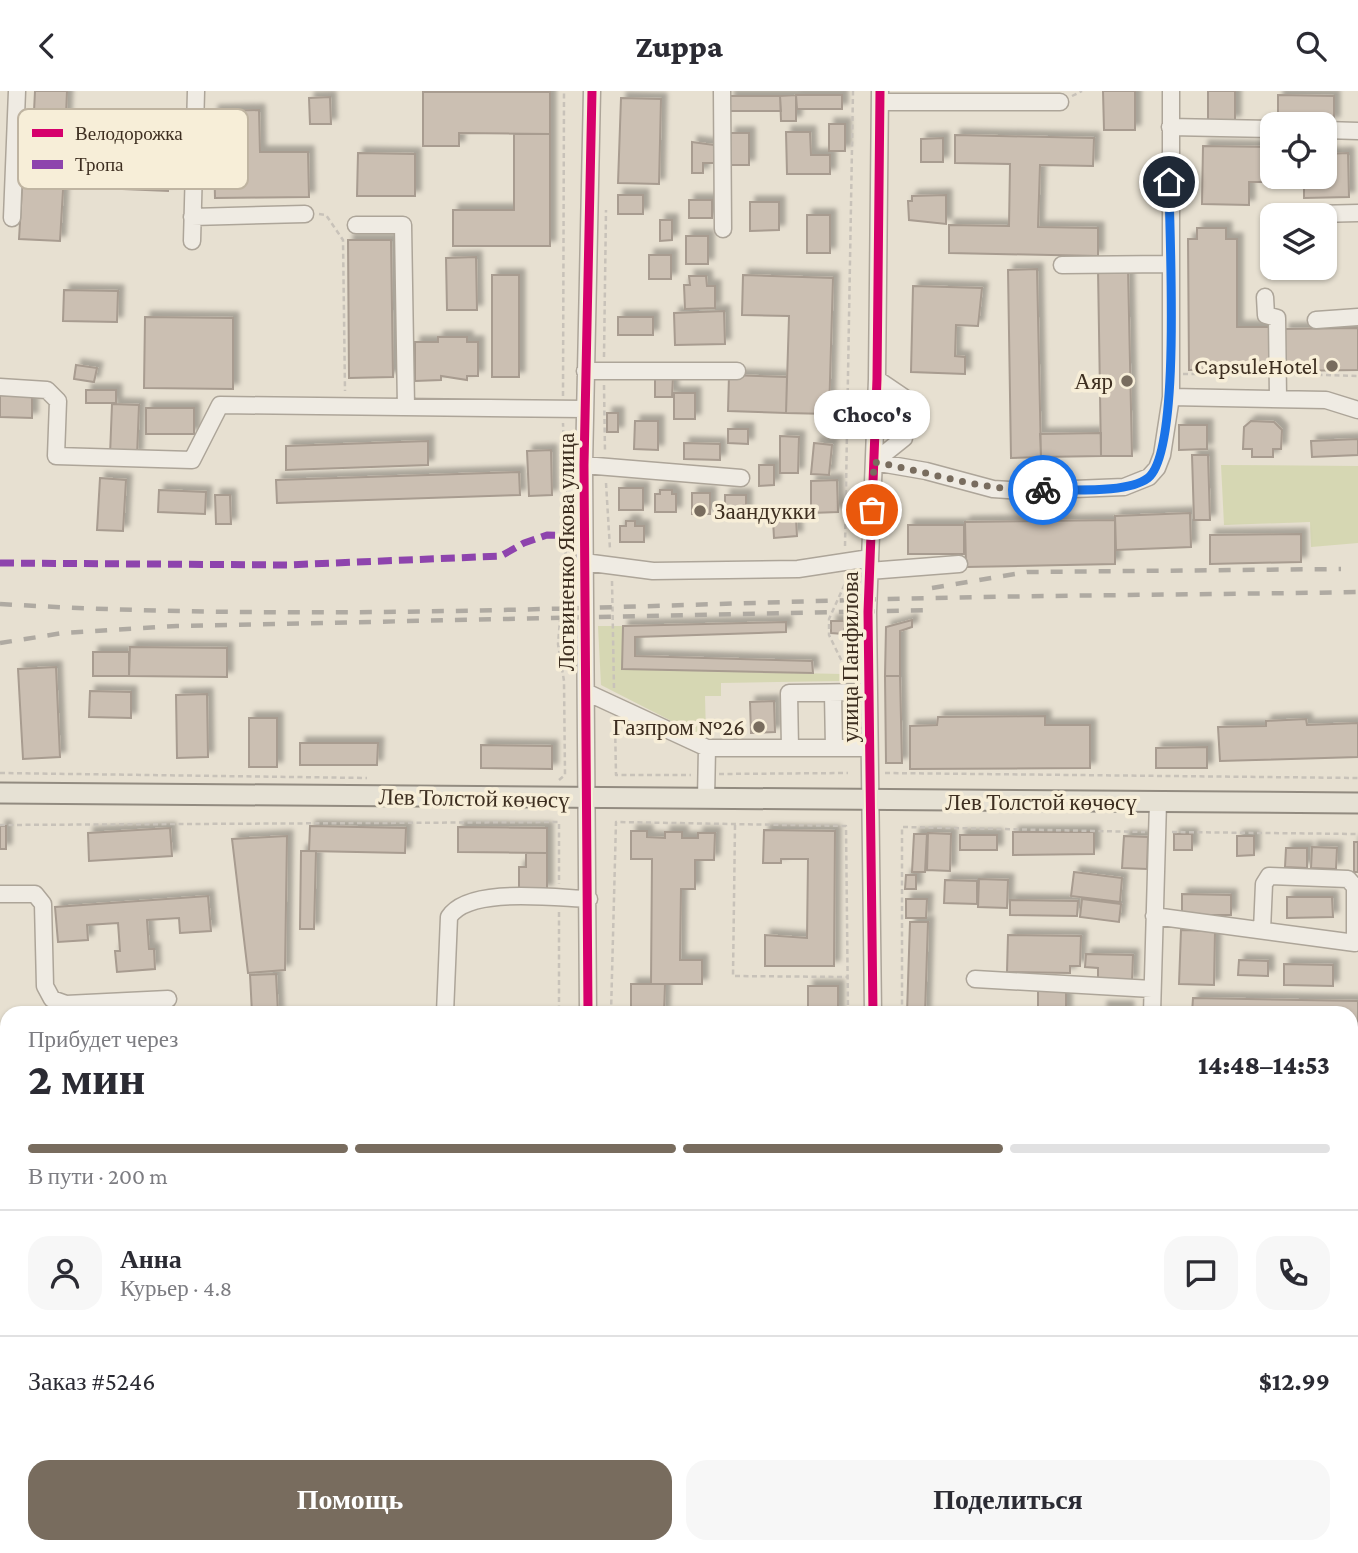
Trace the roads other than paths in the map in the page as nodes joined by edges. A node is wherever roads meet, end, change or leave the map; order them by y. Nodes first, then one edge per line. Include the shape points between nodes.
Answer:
1 (17, 91) edge
2 (196, 91) edge
3 (592, 91) edge
4 (722, 91) edge
5 (1171, 91) edge
6 (880, 96) edge
7 (1060, 101) dead end
8 (196, 109) edge
9 (1170, 127) junction
10 (1260, 129) edge
11 (1337, 130) edge
12 (1358, 131) edge
13 (193, 189) edge
14 (1337, 213) edge
15 (1358, 213) edge
16 (305, 214) road end
17 (192, 217) junction
18 (12, 218) dead end
19 (356, 225) dead end
20 (723, 229) dead end
21 (192, 241) dead end
22 (1169, 264) junction
23 (1062, 265) dead end
24 (1265, 297) dead end
25 (1358, 317) edge
26 (1316, 320) dead end
27 (585, 371) junction
28 (737, 371) dead end
29 (877, 379) junction
30 (0, 387) edge
31 (1171, 397) junction
32 (1278, 398) junction
33 (406, 407) junction
34 (585, 409) junction
35 (1358, 410) edge
36 (874, 462) junction
37 (584, 465) junction
38 (741, 478) dead end
39 (584, 562) junction
40 (959, 564) dead end
41 (870, 565) junction
42 (586, 692) junction
43 (868, 692) junction
44 (833, 693) junction
45 (707, 748) junction
46 (790, 748) junction
47 (834, 748) junction
48 (868, 748) junction
49 (0, 793) edge
50 (587, 799) junction
51 (706, 799) junction
52 (871, 800) junction
53 (1158, 802) junction
54 (1358, 803) edge
55 (0, 894) edge
56 (589, 899) junction
57 (1154, 916) junction
58 (1262, 930) junction
59 (1357, 944) edge
60 (975, 979) dead end
61 (1152, 989) junction
62 (168, 999) dead end
63 (445, 1006) edge
64 (588, 1006) edge
65 (873, 1006) edge
66 (1152, 1006) edge
67 (1358, 1410) edge
68 (1358, 1417) edge

1 - 18 street
2 - 8 street
3 - 27 street, Логвиненко Якова улица
4 - 20 street
5 - 9 street
6 - 7 street
6 - 29 street, улица Панфилова
9 - 10 street
9 - 22 street
11 - 12 street
13 - 17 street
14 - 15 street
16 - 17 street
17 - 21 street
19 - 33 street via 403,225
22 - 23 street
22 - 31 street
24 - 32 street via 1266,315 1277,318
25 - 26 street
27 - 28 street
27 - 34 street, Логвиненко Якова улица
29 - 36 street, улица Панфилова
29 - 36 street via 905,398 904,438
30 - 33 street via 47,390 58,401 56,456 192,460 220,405
31 - 32 street
31 - 36 street via 1157,468 1149,477 1124,487 993,489
32 - 35 street via 1326,400
33 - 34 street
34 - 37 street, Логвиненко Якова улица
36 - 41 street, улица Панфилова
37 - 38 street
37 - 39 street, Логвиненко Якова улица
39 - 41 street via 653,572 798,569 848,562
39 - 42 street, Логвиненко Якова улица
40 - 41 street
41 - 43 street, улица Панфилова
42 - 45 street
42 - 50 street, Логвиненко Якова улица
43 - 44 street
43 - 48 street, улица Панфилова
44 - 46 street via 789,693
44 - 47 street
45 - 46 street
45 - 51 street
46 - 47 street
47 - 48 street
48 - 52 street, улица Панфилова
49 - 50 main road, Лев Толстой көчөсү
50 - 51 main road, Лев Толстой көчөсү
50 - 56 street, Логвиненко Якова улица
51 - 52 main road, Лев Толстой көчөсү
52 - 53 main road, Лев Толстой көчөсү
52 - 65 street, улица Панфилова
53 - 54 main road, Лев Толстой көчөсү
53 - 57 street, Лев Толстой көчөсү
55 - 62 street via 35,894 43,904 45,986 52,999 66,1003
56 - 63 street via 488,898 455,907 449,917
56 - 64 street, Логвиненко Якова улица
57 - 58 street
57 - 61 street, Лев Толстой көчөсү
58 - 59 street
58 - 59 street via 1264,884 1269,876 1348,879 1355,887
60 - 61 street
61 - 66 street, Лев Толстой көчөсү
67 - 68 street

